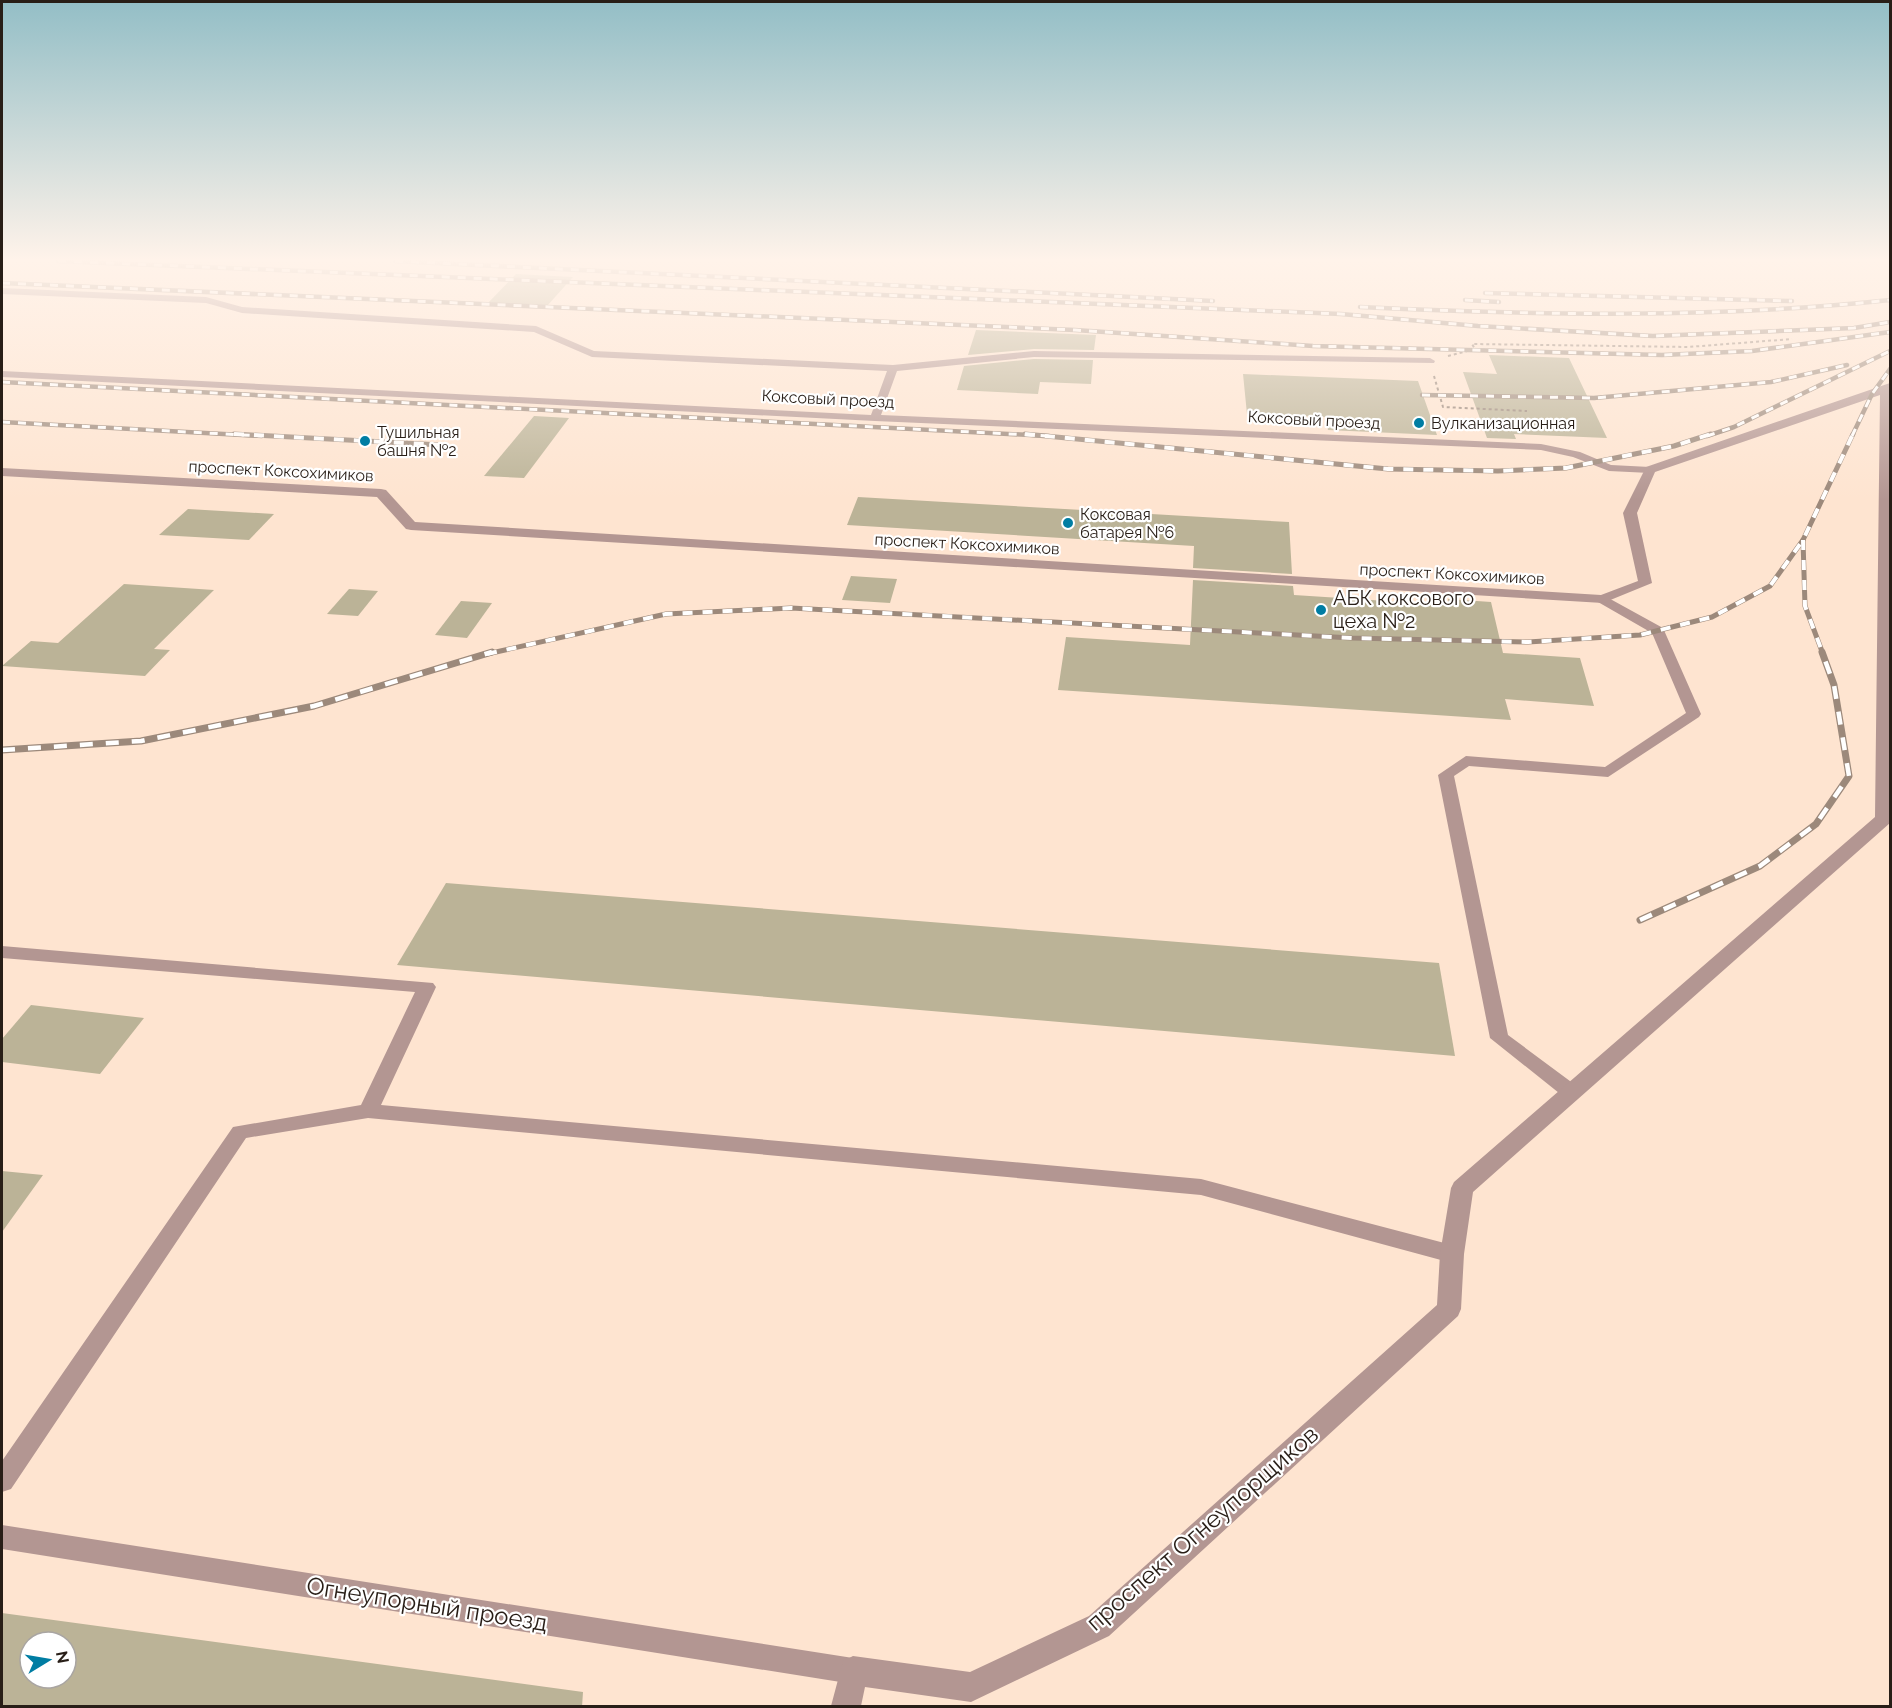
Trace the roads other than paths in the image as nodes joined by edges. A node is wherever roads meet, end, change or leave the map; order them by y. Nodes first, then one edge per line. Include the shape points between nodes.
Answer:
1 (563, 341) edge
2 (1430, 361) road end
3 (893, 368) junction
4 (2, 374) edge
5 (1888, 388) edge
6 (874, 418) junction
7 (1650, 470) junction
8 (2, 472) edge
9 (1603, 599) junction
10 (2, 952) edge
11 (1571, 1092) junction
12 (368, 1111) junction
13 (1452, 1254) junction
14 (2, 1481) edge
15 (2, 1537) edge
16 (854, 1671) junction
17 (846, 1707) edge

1 - 3 lane via 592,354
2 - 3 lane via 1034,354
3 - 6 lane
4 - 6 lane, Коксовый проезд
5 - 7 street
5 - 11 street via 1884,819
6 - 7 lane, Коксовый проезд via 1541,447 1576,454 1610,468
7 - 9 street, проспект Коксохимиков via 1630,513 1645,583
8 - 9 street, проспект Коксохимиков via 381,493 411,526
9 - 11 lane via 1658,631 1694,714 1608,772 1466,761 1446,775 1499,1038
10 - 12 lane via 427,987
11 - 13 street via 1462,1188
12 - 13 lane via 1201,1187
12 - 14 lane via 240,1132
13 - 16 street, проспект Огнеупорщиков via 1449,1309 1099,1626 971,1686
15 - 16 lane, Огнеупорный проезд
16 - 17 street

